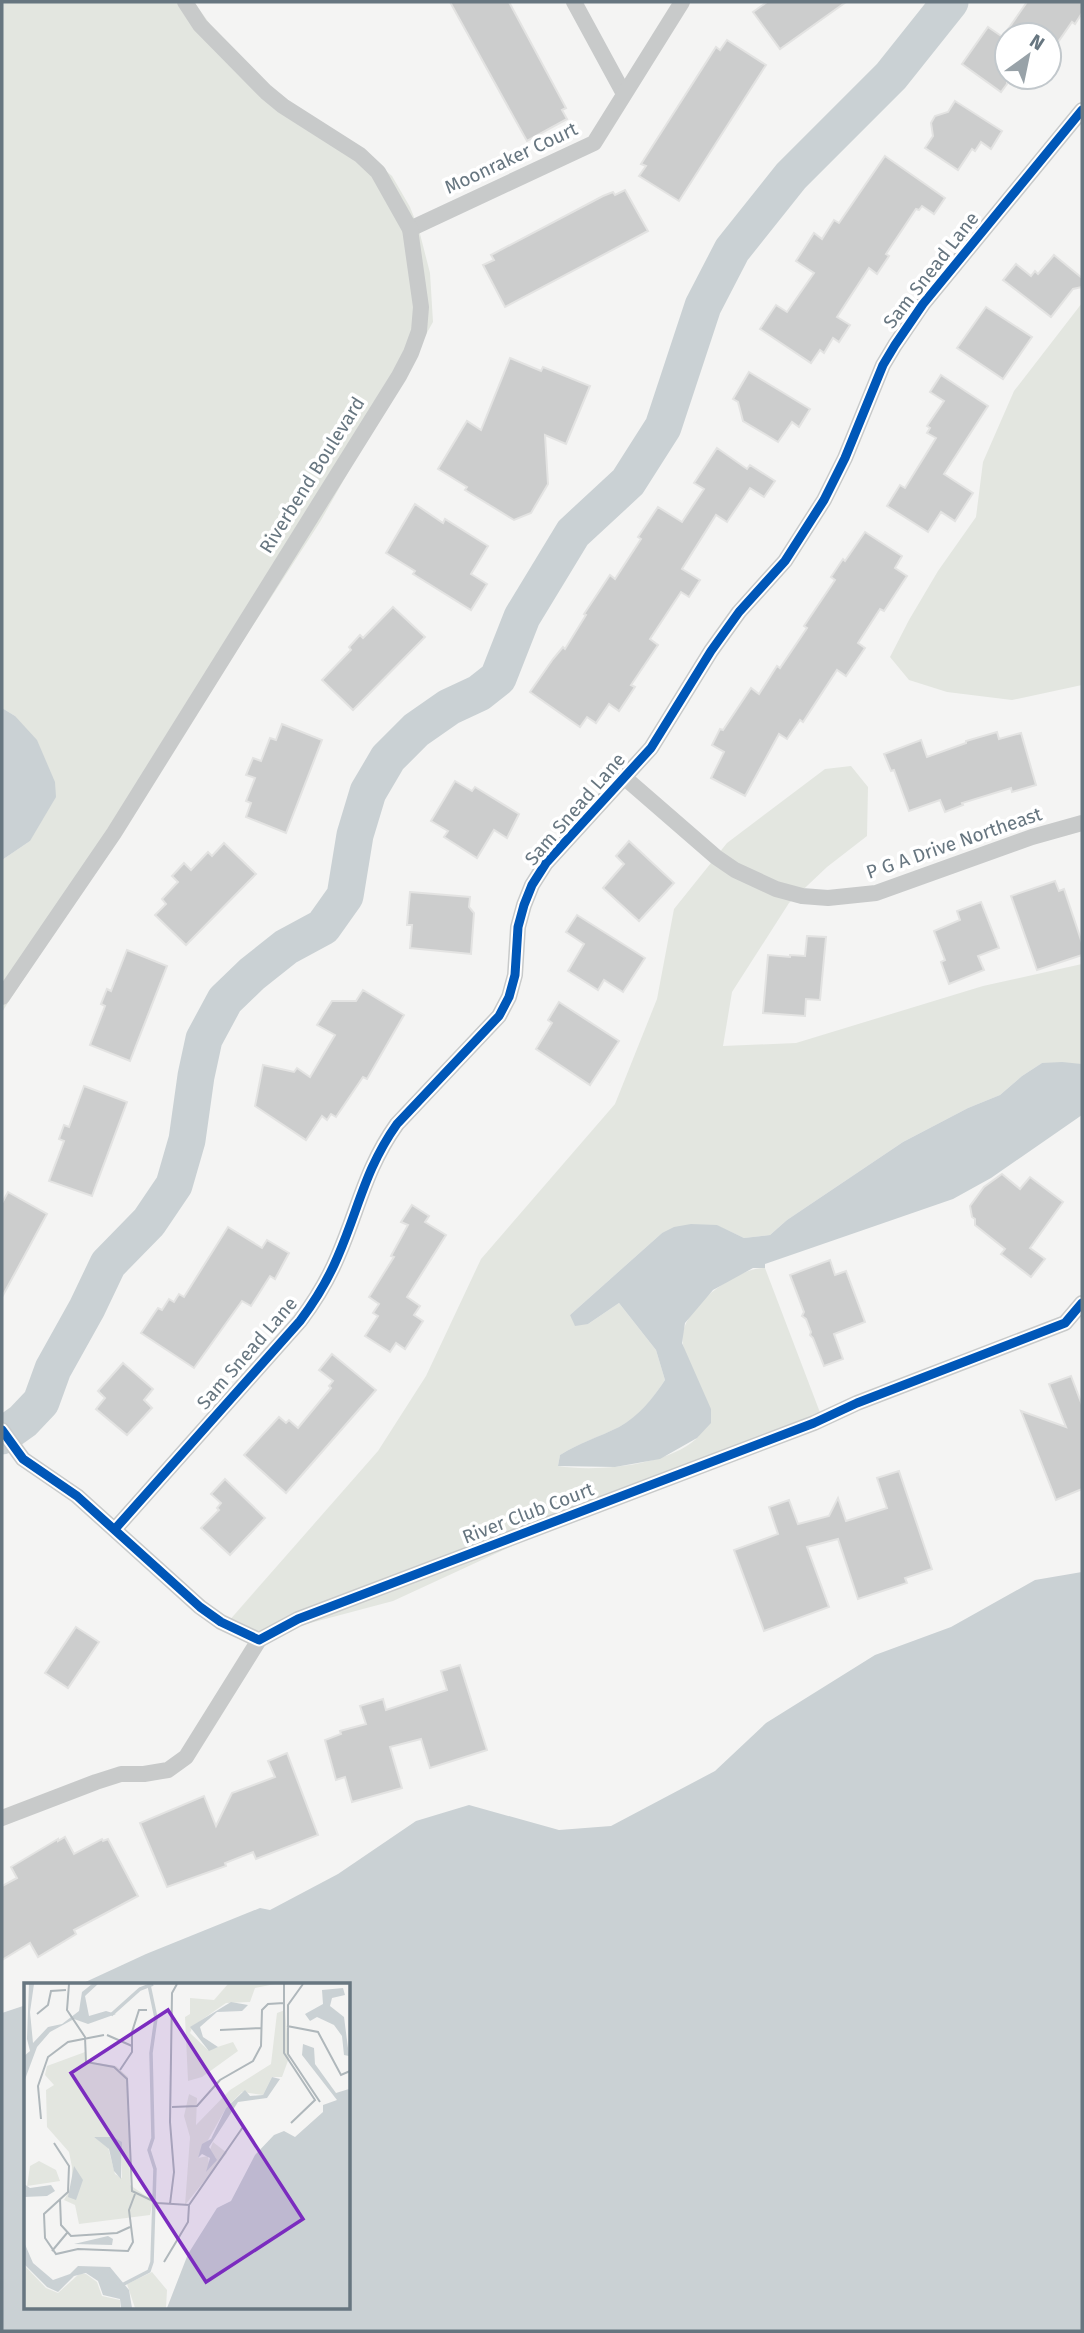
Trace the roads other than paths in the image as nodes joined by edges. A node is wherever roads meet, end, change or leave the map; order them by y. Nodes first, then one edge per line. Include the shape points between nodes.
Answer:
1 (185, 2) edge
2 (574, 2) edge
3 (682, 2) edge
4 (625, 94) junction
5 (1082, 110) edge
6 (410, 229) junction
7 (625, 778) junction
8 (1082, 824) edge
9 (2, 997) edge
10 (1082, 1303) edge
11 (2, 1430) edge
12 (115, 1530) junction
13 (259, 1640) junction
14 (2, 1818) edge

1 - 6 street, Riverbend Boulevard via 200,25 266,92 378,172
2 - 4 street
3 - 4 street, Moonraker Court
4 - 6 street, Moonraker Court via 594,143
5 - 7 street, Sam Snead Lane via 902,334 883,365 845,458 800,540 710,651 658,739
6 - 9 street, Riverbend Boulevard via 421,307 411,353 114,833
7 - 8 street, P G A Drive Northeast via 735,870 802,896 876,893 1032,837
7 - 12 street, Sam Snead Lane via 546,863 532,885 518,926 509,997 499,1016 383,1143 337,1259 314,1302
10 - 13 street, River Club Court via 1065,1323 298,1619
11 - 12 street via 23,1459 77,1496
12 - 13 street via 200,1607
13 - 14 street via 186,1757 168,1770 121,1774

